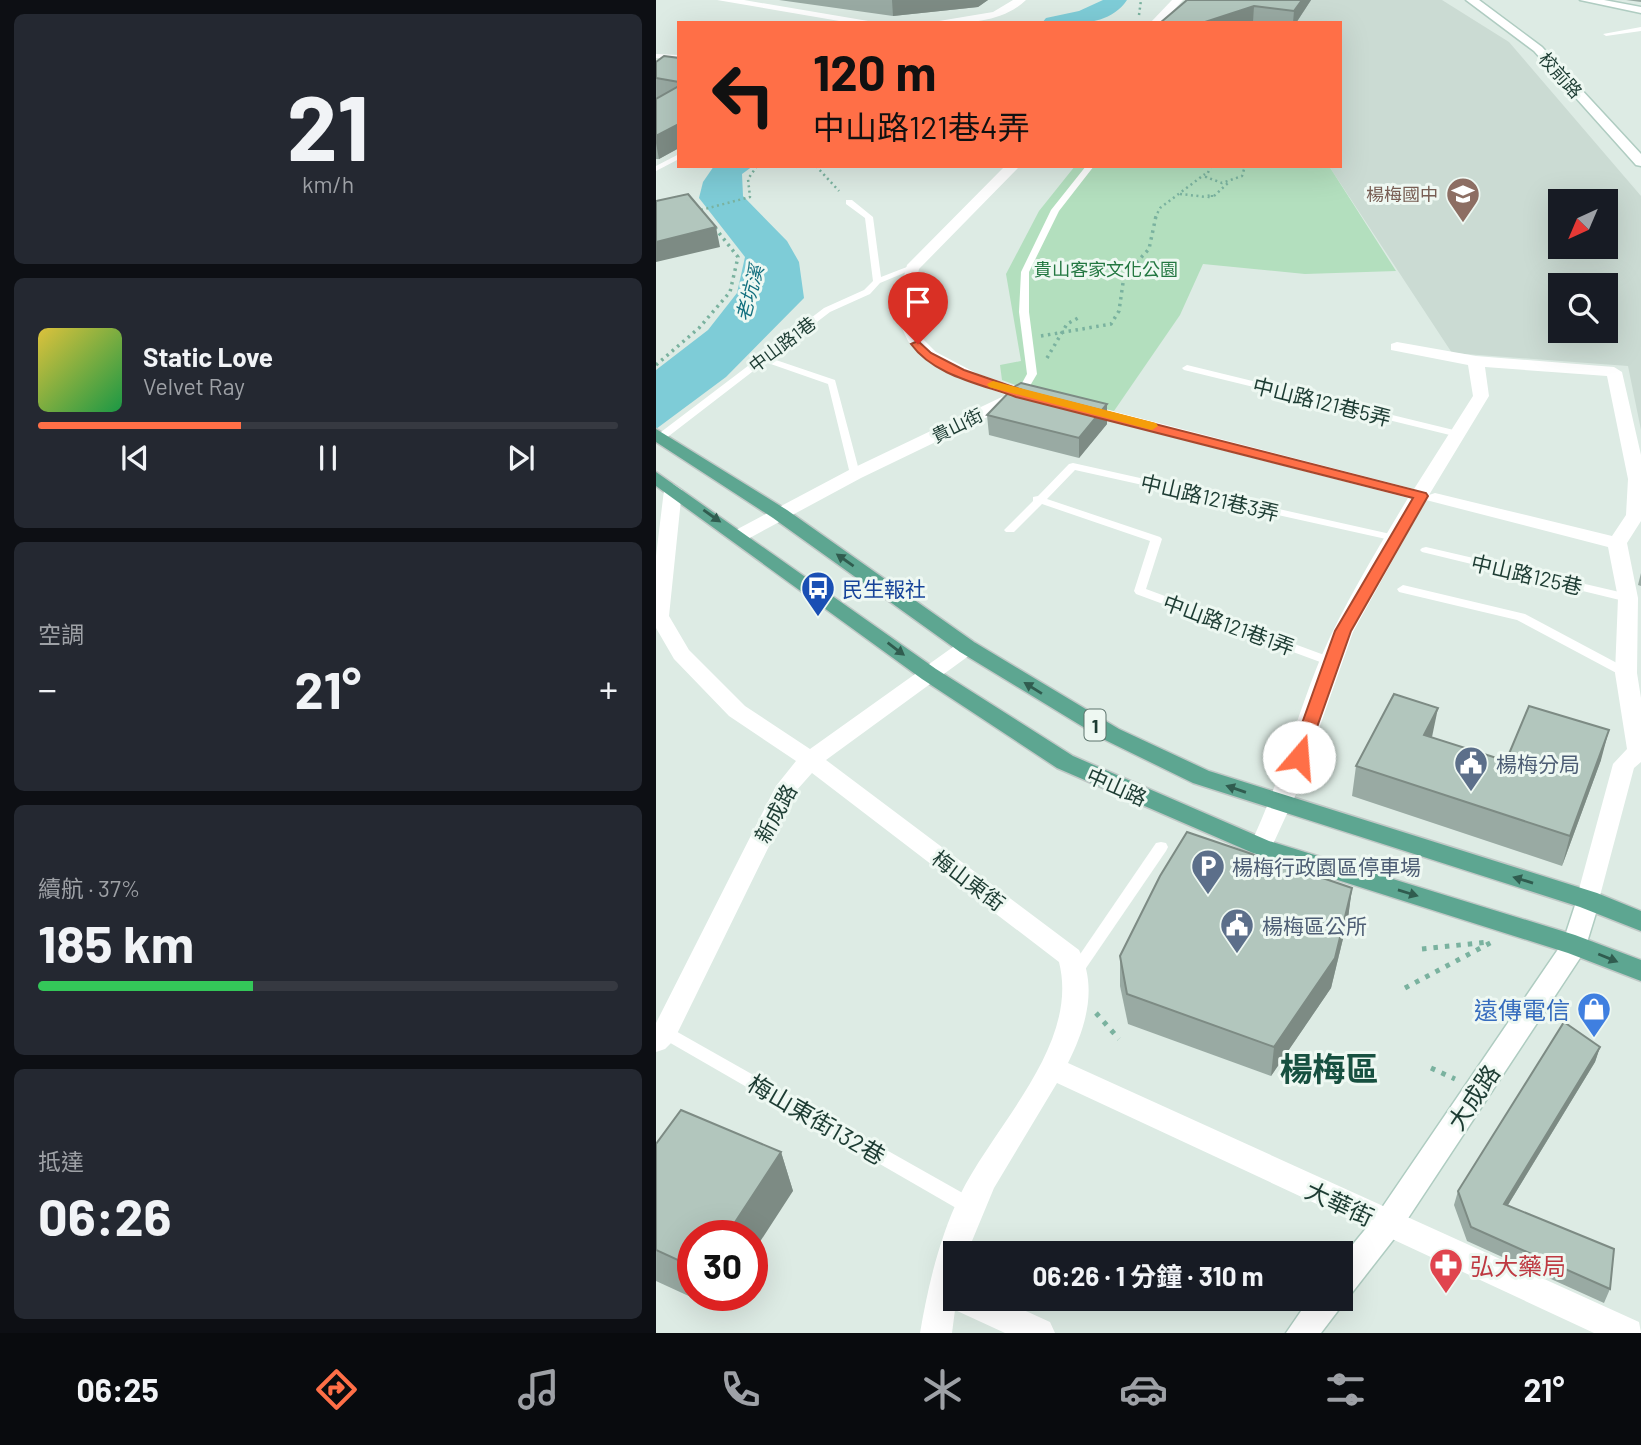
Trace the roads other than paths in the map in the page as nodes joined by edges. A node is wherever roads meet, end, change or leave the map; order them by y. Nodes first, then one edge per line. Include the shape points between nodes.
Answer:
1 (722, 0) edge
2 (1021, 0) edge
3 (1178, 0) edge
4 (1471, 0) edge
5 (1585, 0) edge
6 (1641, 10) edge
7 (862, 21) edge
8 (948, 21) edge
9 (1157, 21) edge
10 (1641, 29) edge
11 (1606, 34) dead end
12 (656, 56) edge
13 (677, 57) edge
14 (677, 157) edge
15 (1641, 162) edge
16 (1007, 168) edge
17 (1088, 168) edge
18 (656, 169) edge
19 (849, 202) road end
20 (912, 268) junction
21 (877, 281) junction
22 (1397, 347) dead end
23 (763, 359) junction
24 (1476, 361) junction
25 (1186, 368) dead end
26 (1028, 390) junction
27 (1058, 403) edge
28 (1458, 434) junction
29 (659, 435) edge
30 (855, 474) junction
31 (1639, 479) edge
32 (664, 483) edge
33 (1428, 497) junction
34 (1037, 499) junction
35 (780, 514) junction
36 (1010, 530) dead end
37 (739, 536) junction
38 (1395, 538) junction
39 (1617, 543) junction
40 (1426, 550) dead end
41 (1403, 589) dead end
42 (1628, 598) junction
43 (967, 647) junction
44 (1331, 662) junction
45 (1626, 673) junction
46 (929, 674) junction
47 (1640, 749) edge
48 (810, 760) junction
49 (1283, 805) junction
50 (1261, 846) junction
51 (1161, 847) dead end
52 (1588, 900) junction
53 (1641, 920) edge
54 (1575, 945) junction
55 (1077, 970) junction
56 (1641, 971) edge
57 (659, 1033) edge
58 (1054, 1069) junction
59 (969, 1206) junction
60 (1387, 1224) junction
61 (963, 1241) edge
62 (1353, 1267) edge
63 (946, 1311) edge
64 (990, 1311) edge
65 (1319, 1311) edge
66 (936, 1333) edge
67 (1039, 1333) edge
68 (1302, 1333) edge
69 (1628, 1333) edge

1 - 7 street
2 - 8 street via 996,15
3 - 9 street
4 - 15 street, 校前路 via 1538,49
5 - 6 street
10 - 11 lane
12 - 13 lane
14 - 18 lane
16 - 20 street
17 - 26 lane via 1055,210 1025,272 1032,374
19 - 21 lane via 869,217
20 - 21 lane, 中山路1巷
20 - 26 street, 貴山街 via 905,289 905,319 909,333 927,356 959,372
21 - 23 lane, 中山路1巷 via 867,292 827,310
22 - 24 street
23 - 29 lane, 中山路1巷
23 - 30 lane via 832,382
24 - 28 street via 1481,396
24 - 31 street via 1614,372
25 - 28 lane, 中山路121巷5弄
26 - 30 street, 貴山街
27 - 33 street
28 - 33 street
29 - 35 main road, 中山路 / 1
30 - 35 street, 貴山街
31 - 39 street via 1635,515
32 -> 37 main road, 中山路 / 1
32 - 48 street, 梅山東街 via 659,616 681,654 737,711
33 - 38 street
33 - 39 street
34 - 36 lane
34 - 38 lane, 中山路121巷3弄 via 1073,466
34 - 44 lane, 中山路121巷1弄 via 1156,539 1140,591
35 - 37 street, 貴山街
43 -> 35 main road, 中山路 / 1
37 -> 46 main road, 中山路 / 1
38 - 44 street via 1343,631
39 - 42 street
40 - 42 lane, 中山路125巷
41 - 45 lane, 中山路125巷 via 1521,617
42 - 45 street
43 - 46 street, 新成路
49 -> 43 main road, 中山路 / 1 via 1201,776 1110,734
44 - 49 street
45 - 47 street
46 - 48 street, 新成路
46 - 50 main road, 中山路 / 1 via 1065,762
47 - 52 street via 1624,764
48 - 55 street, 梅山東街 via 1070,957
48 - 57 street, 新成路 via 787,786
49 - 50 street
52 -> 49 main road, 中山路 / 1
50 -> 54 main road, 中山路 / 1
51 - 55 lane
52 - 53 main road, 中山路 / 1
52 - 54 street, 大成路
54 -> 56 main road, 中山路 / 1
54 - 60 street, 大成路
55 - 58 street via 1079,994
57 - 59 lane, 梅山東街132巷
58 - 59 street via 991,1163
58 - 60 street, 大華街
59 - 61 street
60 - 62 street, 大成路
60 - 69 street, 大華街
63 - 66 street
64 - 67 street
65 - 68 street

